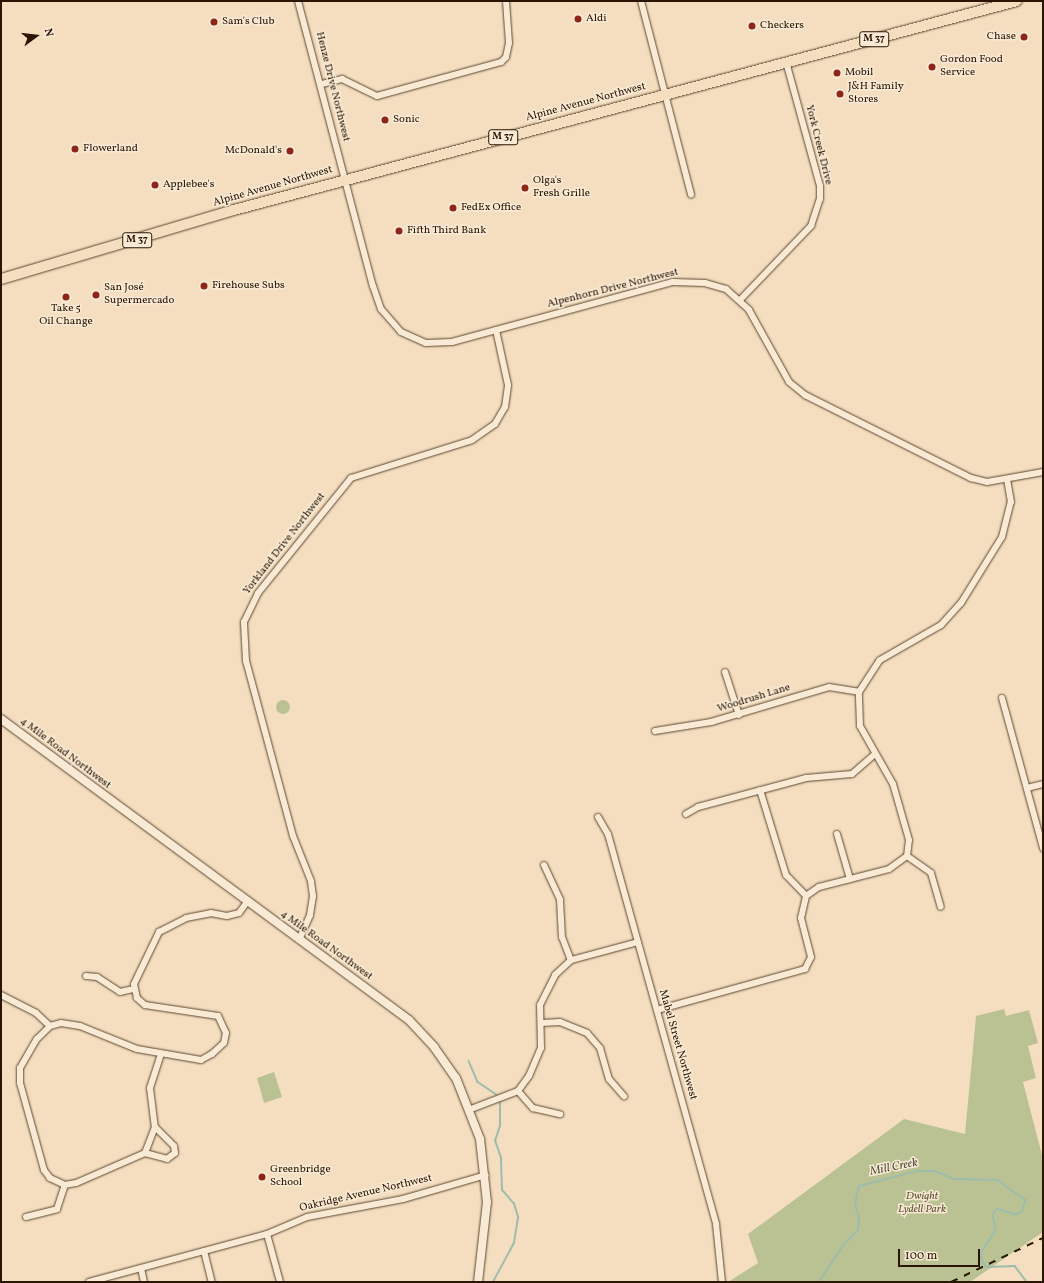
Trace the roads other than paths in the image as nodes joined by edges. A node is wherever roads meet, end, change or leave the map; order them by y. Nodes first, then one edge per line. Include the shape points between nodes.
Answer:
1 (298, 1) edge
2 (506, 1) edge
3 (641, 1) edge
4 (1017, 1) edge
5 (786, 62) junction
6 (322, 84) junction
7 (665, 94) junction
8 (345, 179) junction
9 (691, 195) dead end
10 (1, 279) edge
11 (740, 300) junction
12 (496, 330) junction
13 (1043, 472) edge
14 (1007, 480) junction
15 (725, 672) dead end
16 (859, 692) junction
17 (1002, 698) dead end
18 (739, 715) junction
19 (1, 719) edge
20 (655, 731) dead end
21 (874, 755) junction
22 (1043, 784) edge
23 (1027, 788) junction
24 (760, 790) junction
25 (686, 814) dead end
26 (598, 817) dead end
27 (837, 834) dead end
28 (1043, 848) edge
29 (907, 856) junction
30 (544, 865) dead end
31 (850, 879) junction
32 (806, 896) junction
33 (247, 902) junction
34 (941, 907) dead end
35 (299, 940) junction
36 (638, 942) junction
37 (570, 960) junction
38 (86, 976) dead end
39 (133, 989) junction
40 (1, 995) edge
41 (657, 1010) junction
42 (541, 1023) junction
43 (50, 1026) junction
44 (161, 1054) junction
45 (518, 1091) junction
46 (624, 1096) dead end
47 (471, 1109) junction
48 (560, 1114) dead end
49 (155, 1128) junction
50 (145, 1153) junction
51 (486, 1174) junction
52 (65, 1185) junction
53 (26, 1217) dead end
54 (267, 1234) junction
55 (204, 1251) junction
56 (141, 1268) junction
57 (89, 1282) edge
58 (144, 1282) edge
59 (212, 1282) edge
60 (280, 1282) edge
61 (478, 1282) edge
62 (722, 1282) edge

1 - 6 street, Henze Drive Northwest
2 - 6 street via 509,43 506,57 501,62 378,96 342,79
3 - 7 street
4 - 5 highway, Alpine Avenue Northwest / M 37
5 - 7 highway, Alpine Avenue Northwest / M 37
5 - 11 street, York Creek Drive via 820,186 820,199 811,226
6 - 8 street, Henze Drive Northwest
7 - 8 highway, Alpine Avenue Northwest / M 37
7 - 9 street
8 - 10 highway, Alpine Avenue Northwest / M 37
8 - 12 street, Alpenhorn Drive Northwest via 379,303 397,330 426,343 452,342
11 - 12 street, Alpenhorn Drive Northwest via 717,286 689,280 673,282
11 - 14 street, Alpenhorn Drive Northwest via 757,322 789,382 805,395 954,472 987,482
12 - 35 street, Yorkland Drive Northwest via 508,385 505,407 495,424 472,440 351,478 258,593 244,622 246,661 293,836 311,881 313,896 310,915
13 - 14 street, Alpenhorn Drive Northwest
14 - 16 street via 1011,502 1002,537 961,603 941,625 880,660
15 - 18 street
16 - 18 street, Woodrush Lane via 823,688
16 - 21 street via 860,726
17 - 23 street
18 - 20 street, Woodrush Lane via 696,726
19 - 33 main road, 4 Mile Road Northwest
21 - 24 street via 852,774 806,778
21 - 29 street via 887,769 899,801 909,840
22 - 23 street
23 - 28 street
24 - 25 street via 698,807
24 - 32 street via 786,875
26 - 36 street, Mabel Street Northwest via 608,834
27 - 31 street
29 - 31 street via 889,869
29 - 34 street via 931,873
30 - 37 street via 560,900 562,936
31 - 32 street via 819,888
32 - 41 street via 801,911 809,965
33 - 35 main road, 4 Mile Road Northwest
33 - 39 street via 239,912 227,916 212,913 186,918 159,932
35 - 47 main road, 4 Mile Road Northwest via 409,1020 448,1065
36 - 37 street
36 - 41 street, Mabel Street Northwest
37 - 42 street via 548,983 540,1006
38 - 39 street via 97,977 120,992
39 - 44 street via 145,1005 201,1011 218,1016 224,1023 224,1043 201,1060
40 - 43 street via 36,1013
41 - 62 street, Mabel Street Northwest via 716,1224
42 - 45 street via 537,1063
42 - 46 street via 560,1022 587,1033 600,1048 609,1079
43 - 44 street via 61,1023 80,1026 122,1046
43 - 52 street via 25,1058 20,1083 44,1170 50,1178
44 - 49 street via 150,1088
45 - 47 street
45 - 48 street via 533,1108
47 - 51 main road, 4 Mile Road Northwest
49 - 50 street
49 - 50 street via 174,1146 175,1153 167,1159
50 - 52 street
51 - 54 street, Oakridge Avenue Northwest via 403,1199 307,1217
51 - 61 main road, 4 Mile Road Northwest via 486,1226
52 - 53 street via 57,1209
54 - 55 street, Oakridge Avenue Northwest
54 - 60 street
55 - 56 street, Oakridge Avenue Northwest
55 - 59 street
56 - 57 street, Oakridge Avenue Northwest
56 - 58 street

